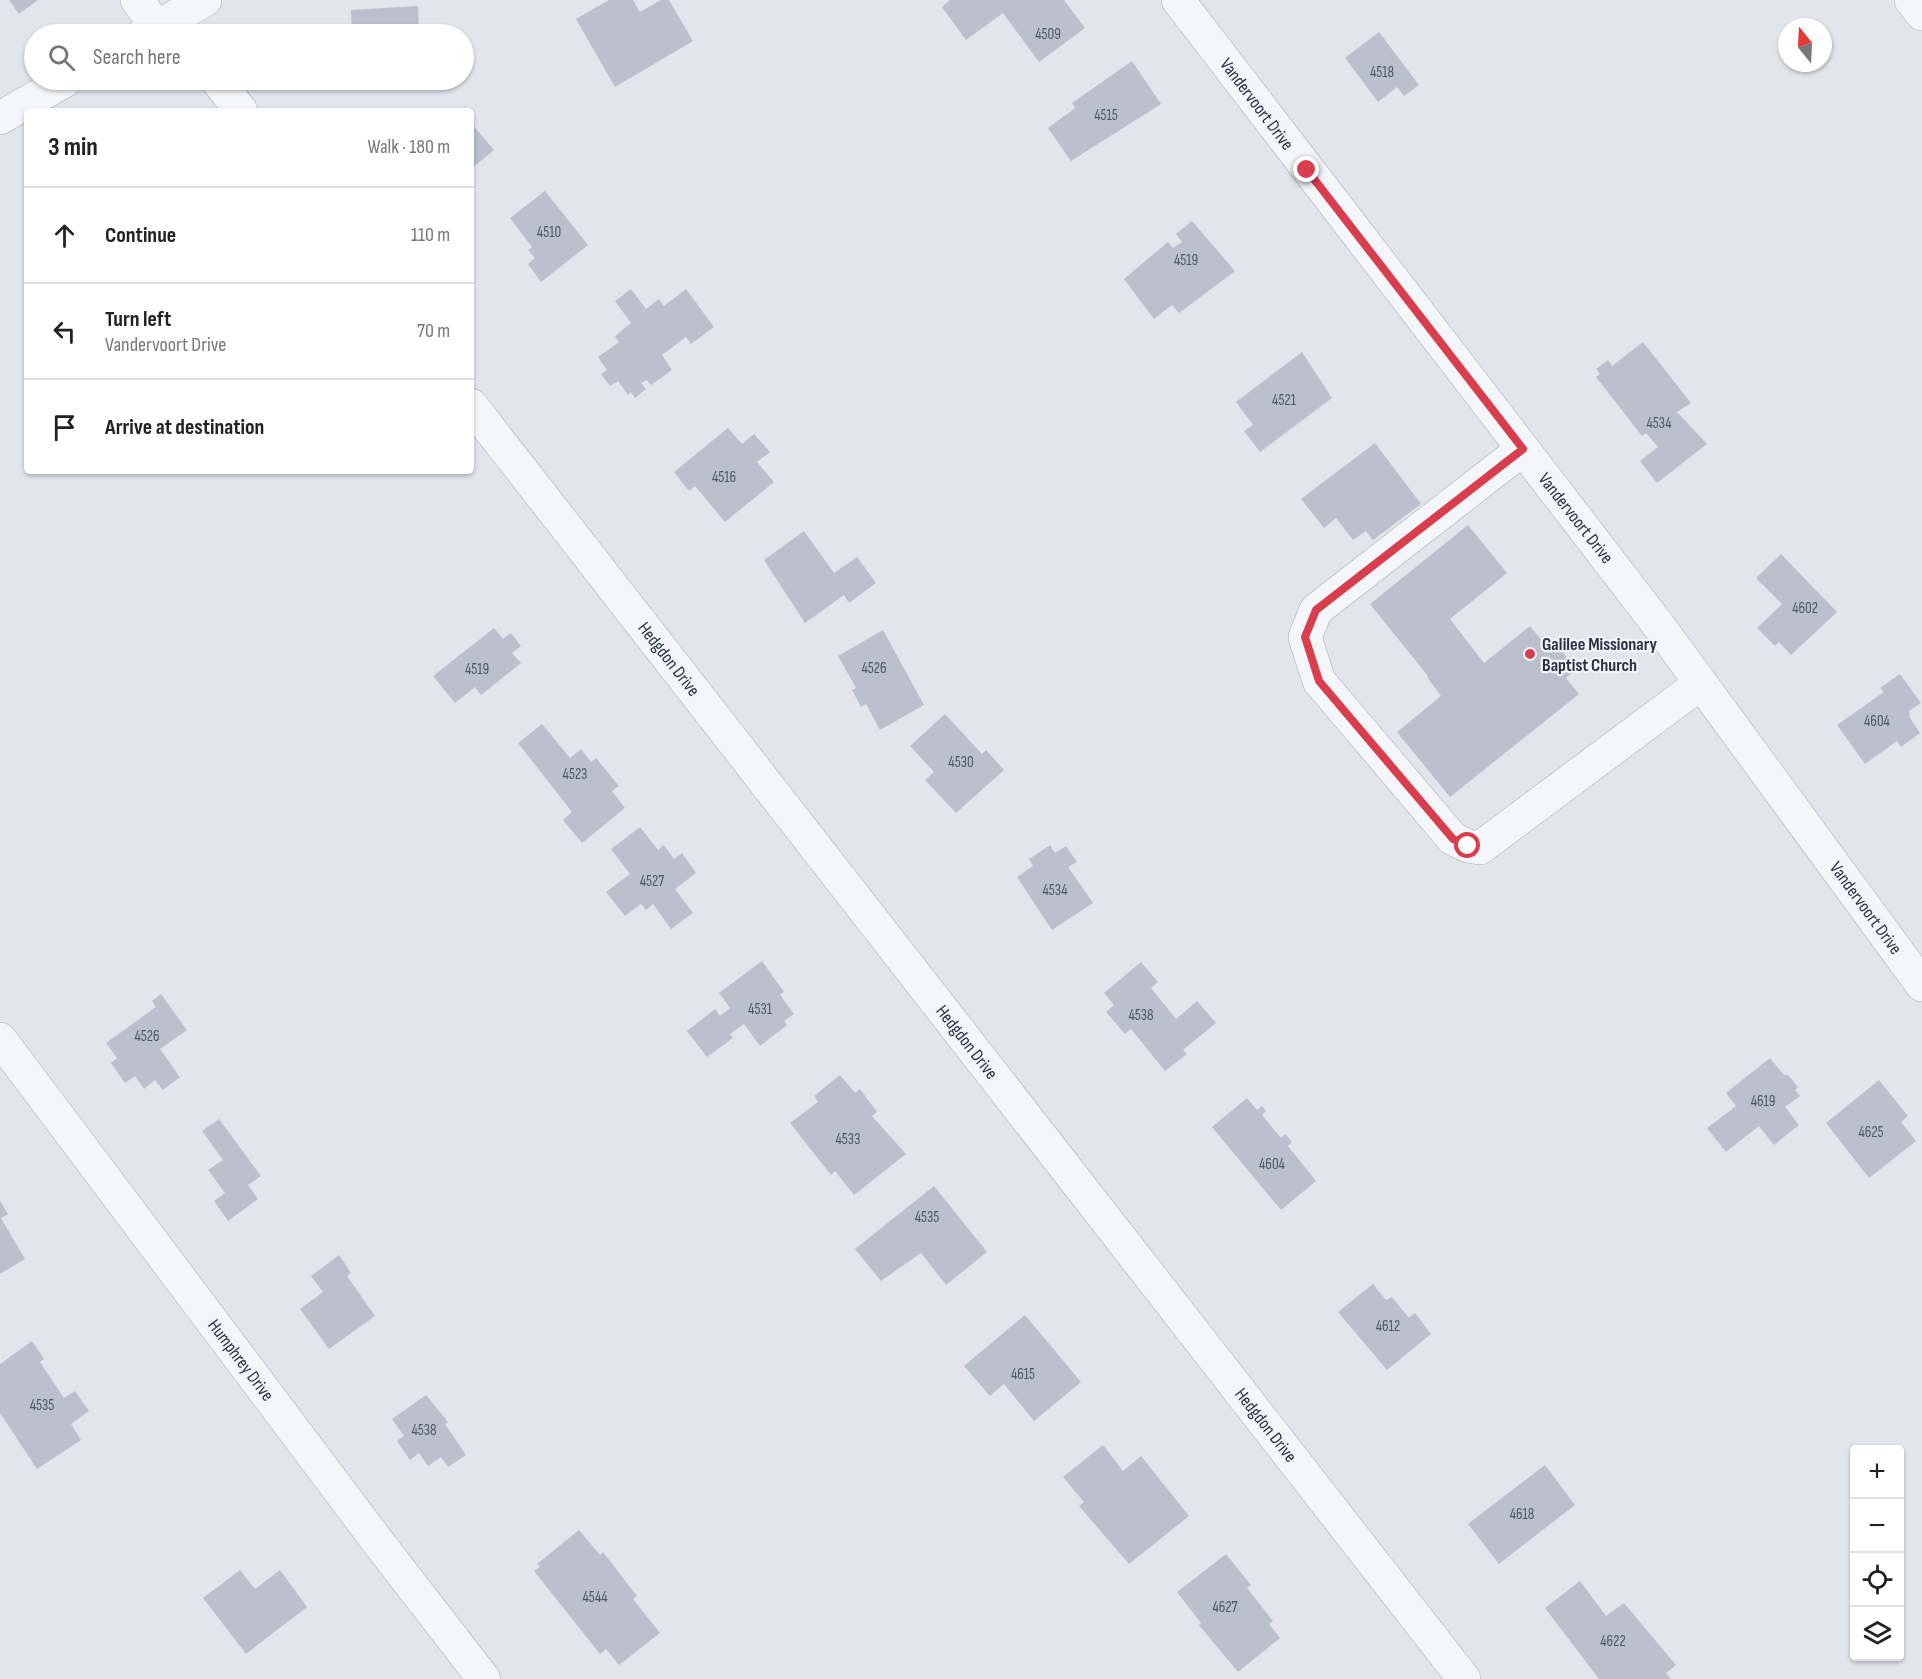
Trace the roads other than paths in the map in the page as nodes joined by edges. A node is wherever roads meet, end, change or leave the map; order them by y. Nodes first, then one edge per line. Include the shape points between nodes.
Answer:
1 (136, 0) edge
2 (205, 0) edge
3 (1178, 0) edge
4 (1911, 0) edge
5 (1922, 14) edge
6 (159, 24) edge
7 (171, 24) edge
8 (49, 90) edge
9 (225, 90) edge
10 (240, 108) edge
11 (0, 118) edge
12 (474, 409) edge
13 (1523, 449) junction
14 (1701, 683) junction
15 (1922, 985) edge
16 (0, 1039) edge
17 (484, 1679) edge
18 (1464, 1679) edge

1 - 6 street
2 - 7 street
3 - 13 street, Vandervoort Drive
4 - 5 street
8 - 11 street
9 - 10 street
12 - 18 street, Hedgdon Drive
13 - 14 street, Vandervoort Drive
13 - 14 street via 1316,610 1305,637 1319,681 1453,839 1480,848
14 - 15 street, Vandervoort Drive
16 - 17 street, Humphrey Drive

